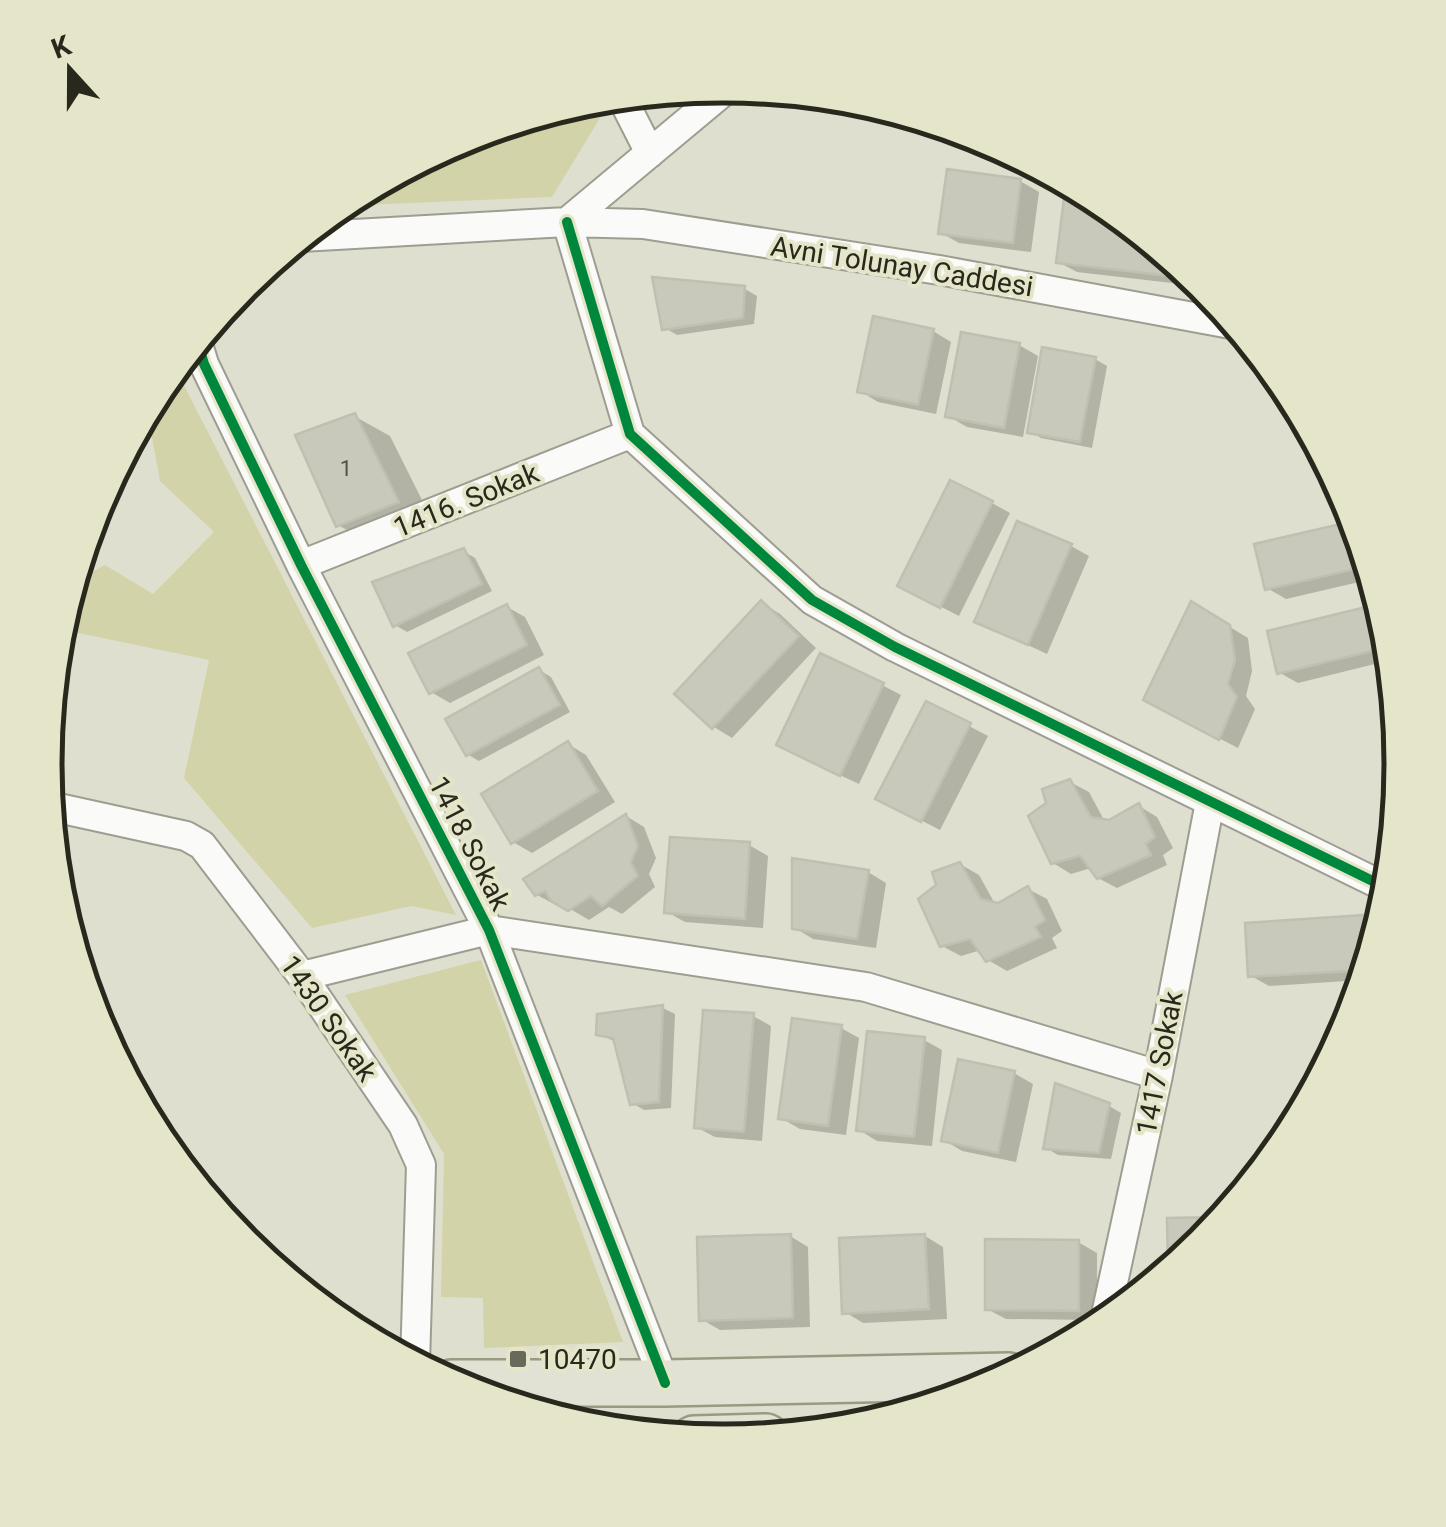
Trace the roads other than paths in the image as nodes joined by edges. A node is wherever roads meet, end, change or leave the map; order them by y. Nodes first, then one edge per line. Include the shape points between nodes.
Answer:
1 (709, 103) edge
2 (628, 110) edge
3 (650, 153) junction
4 (566, 222) junction
5 (327, 235) edge
6 (1214, 322) edge
7 (202, 357) edge
8 (630, 434) junction
9 (301, 565) junction
10 (1210, 802) junction
11 (64, 809) edge
12 (1373, 882) edge
13 (489, 930) junction
14 (302, 976) junction
15 (1158, 1074) junction
16 (1109, 1299) edge
17 (415, 1348) edge
18 (968, 1377) edge
19 (495, 1383) edge
20 (665, 1383) junction

1 - 3 street
2 - 3 street
3 - 4 street
4 - 5 street, Avni Tolunay Caddesi
4 - 6 street, Avni Tolunay Caddesi via 682,230
4 - 8 street
7 - 9 street, 1418 Sokak
8 - 9 street, 1416. Sokak
8 - 10 street via 812,600
9 - 13 street, 1418 Sokak
10 - 12 street
10 - 15 street, 1417 Sokak
11 - 14 street, 1430 Sokak via 202,845
13 - 14 street
13 - 15 street via 866,986
13 - 20 street, 1418 Sokak
14 - 17 street, 1430 Sokak via 403,1124 421,1165
15 - 16 street, 1417 Sokak
18 - 20 main road
19 - 20 main road

